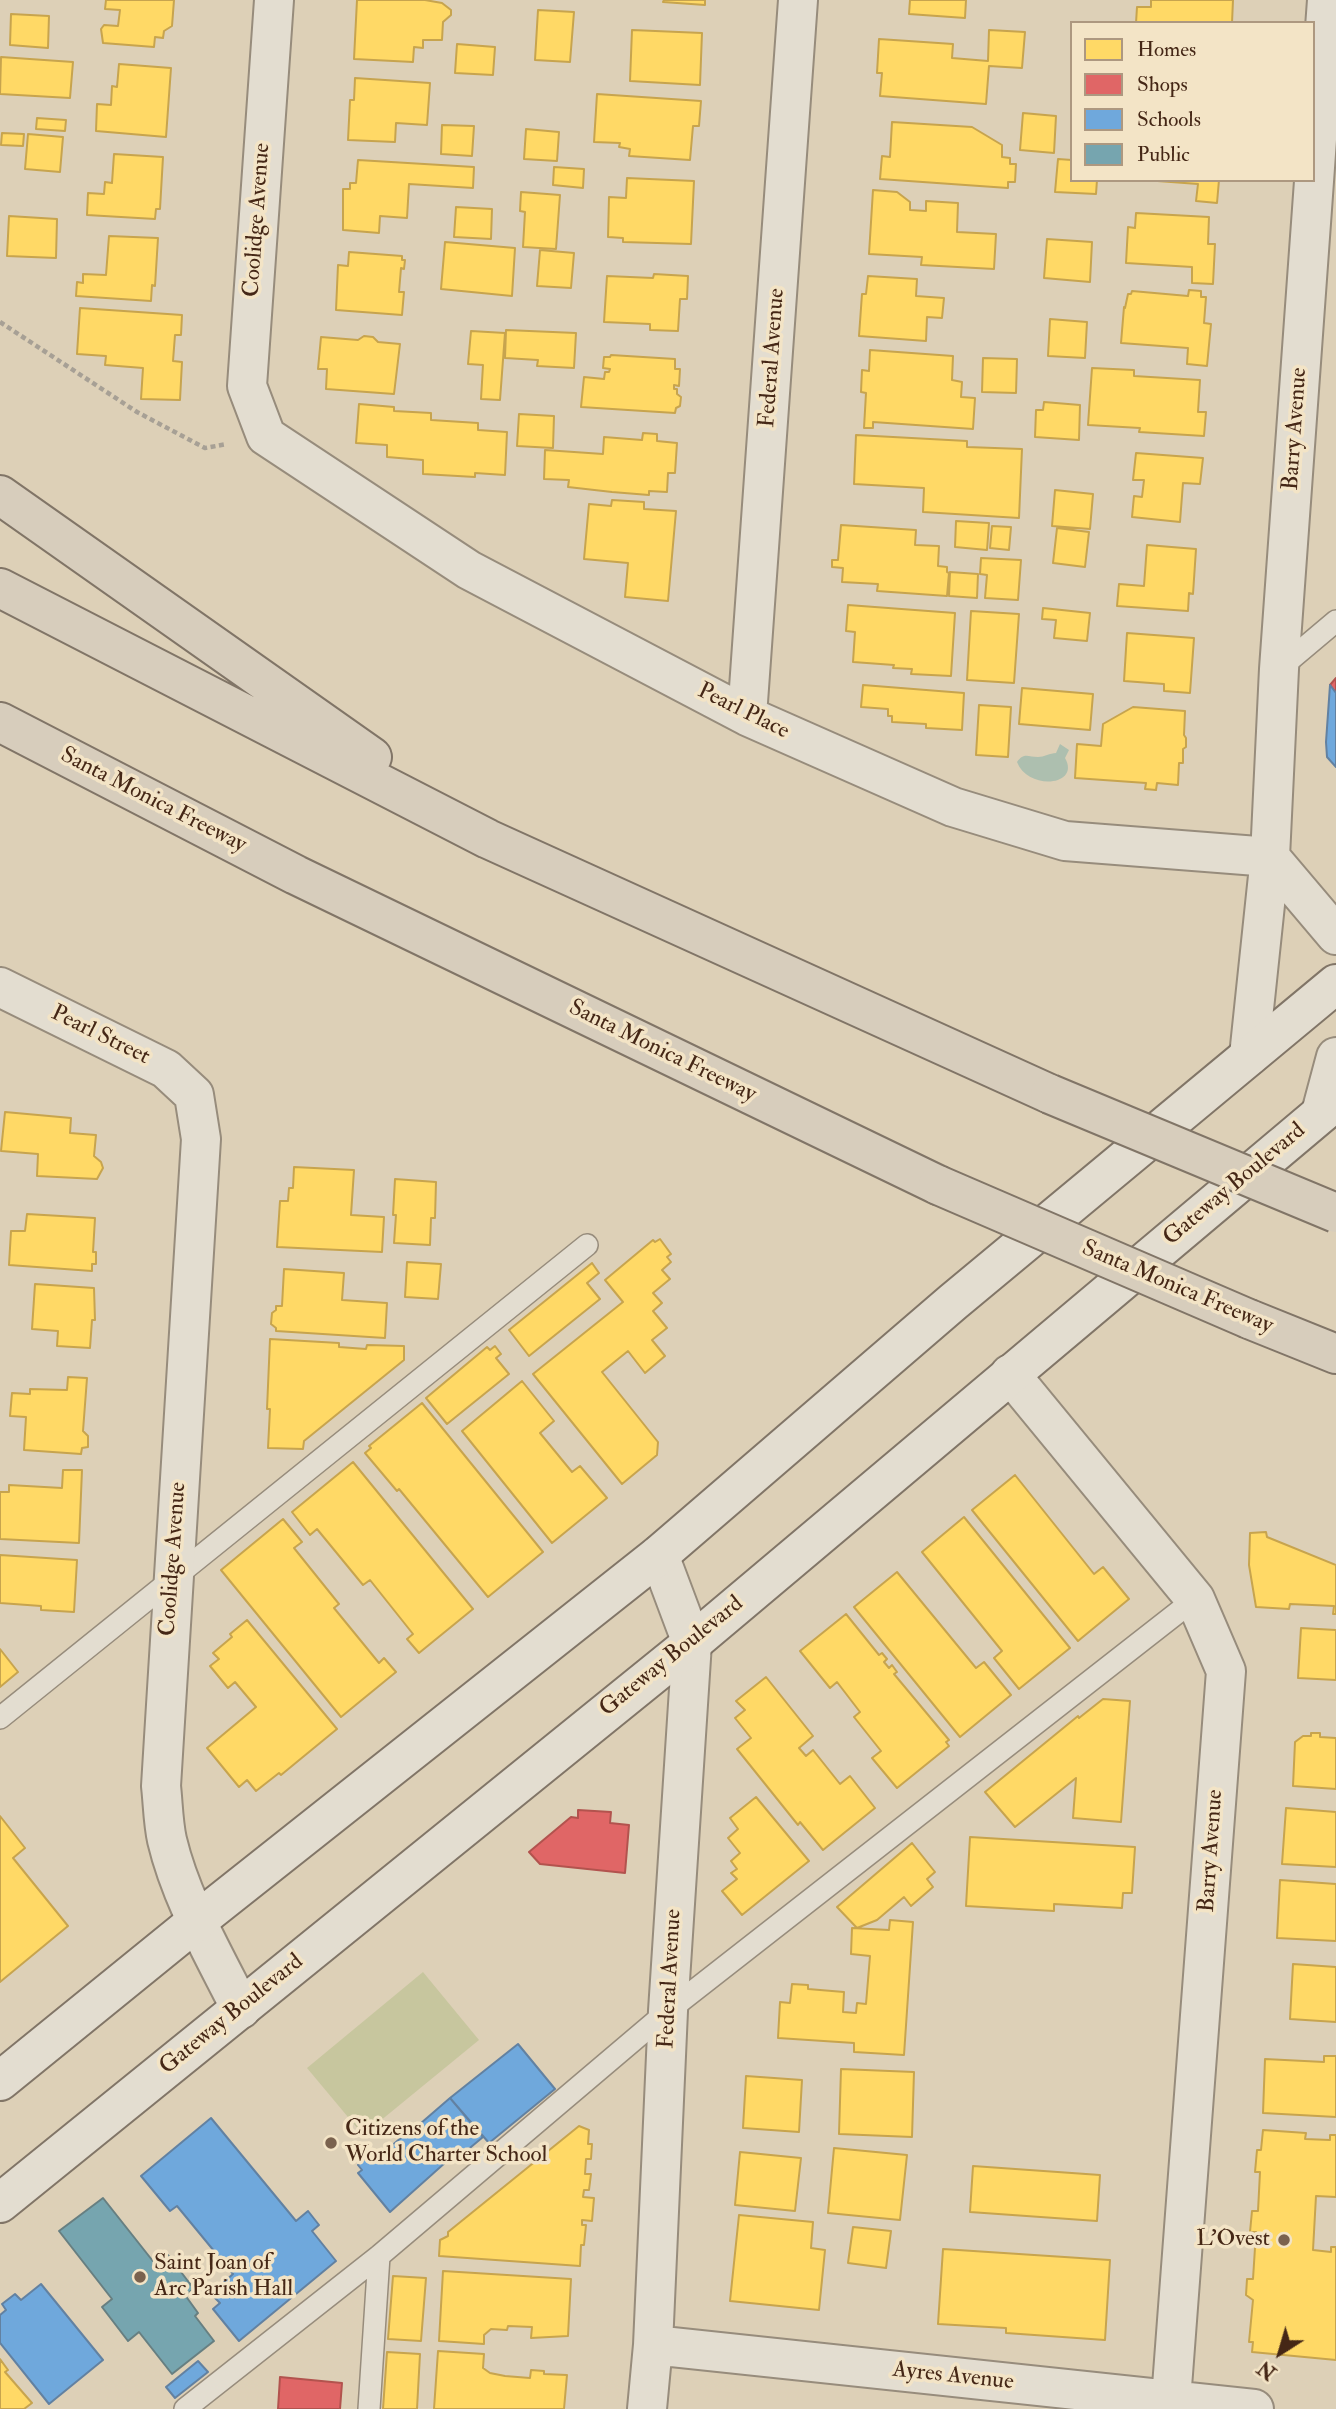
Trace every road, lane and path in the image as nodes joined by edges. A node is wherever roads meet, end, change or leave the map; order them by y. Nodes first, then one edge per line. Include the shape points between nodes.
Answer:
1 (274, 0) edge
2 (798, 0) edge
3 (1327, 0) edge
4 (1315, 167) edge
5 (1314, 182) edge
6 (0, 322) edge
7 (266, 436) junction
8 (0, 495) edge
9 (0, 588) edge
10 (1336, 621) edge
11 (1279, 669) junction
12 (747, 716) junction
13 (0, 722) edge
14 (488, 839) junction
15 (1269, 857) junction
16 (1336, 935) edge
17 (1336, 984) edge
18 (0, 987) edge
19 (1249, 1056) junction
20 (1336, 1057) edge
21 (194, 1095) joint
22 (1329, 1107) edge
23 (1336, 1213) edge
24 (587, 1245) dead end
25 (1336, 1354) edge
26 (1010, 1374) junction
27 (659, 1555) junction
28 (172, 1579) junction
29 (1195, 1599) junction
30 (692, 1643) junction
31 (0, 1718) edge
32 (197, 1922) junction
33 (241, 2009) junction
34 (668, 2011) junction
35 (0, 2081) edge
36 (0, 2203) edge
37 (379, 2256) junction
38 (653, 2345) junction
39 (1171, 2400) junction
40 (185, 2409) edge
41 (369, 2409) edge
42 (647, 2409) edge
43 (1254, 2409) edge

1 - 7 street, Coolidge Avenue via 247,386
2 - 12 street, Federal Avenue
3 - 4 street, Barry Avenue
5 - 11 street, Barry Avenue
6 - 7 path via 137,412 205,448
7 - 12 street, Pearl Place via 469,570
8 - 14 highway
9 - 14 highway
10 - 11 lane
11 - 15 street, Barry Avenue
12 - 15 street, Pearl Place via 953,807 1065,841
13 - 25 highway, Santa Monica Freeway, bridge via 296,875 938,1185
14 - 23 highway, bridge via 1050,1094
15 - 16 street
15 - 19 street, Barry Avenue
17 - 19 street
18 - 21 street, Pearl Street via 166,1069
19 - 27 street
20 - 22 street
21 - 28 street, Coolidge Avenue via 201,1139
22 - 26 street, Gateway Boulevard
24 - 28 lane
26 - 29 street, Barry Avenue
26 - 30 street, Gateway Boulevard
27 - 30 street, Federal Avenue
27 - 32 street
28 - 31 lane
28 - 32 street, Coolidge Avenue via 161,1786 170,1852
29 - 34 lane
29 - 39 street, Barry Avenue via 1226,1671
30 - 33 street, Gateway Boulevard
30 - 34 street, Federal Avenue
32 - 33 street, Coolidge Avenue
32 - 35 street
33 - 36 street, Gateway Boulevard
34 - 37 lane
34 - 38 street, Federal Avenue
37 - 40 lane
37 - 41 lane
38 - 39 street, Ayres Avenue
38 - 42 street, Federal Avenue
39 - 43 street, Ayres Avenue

